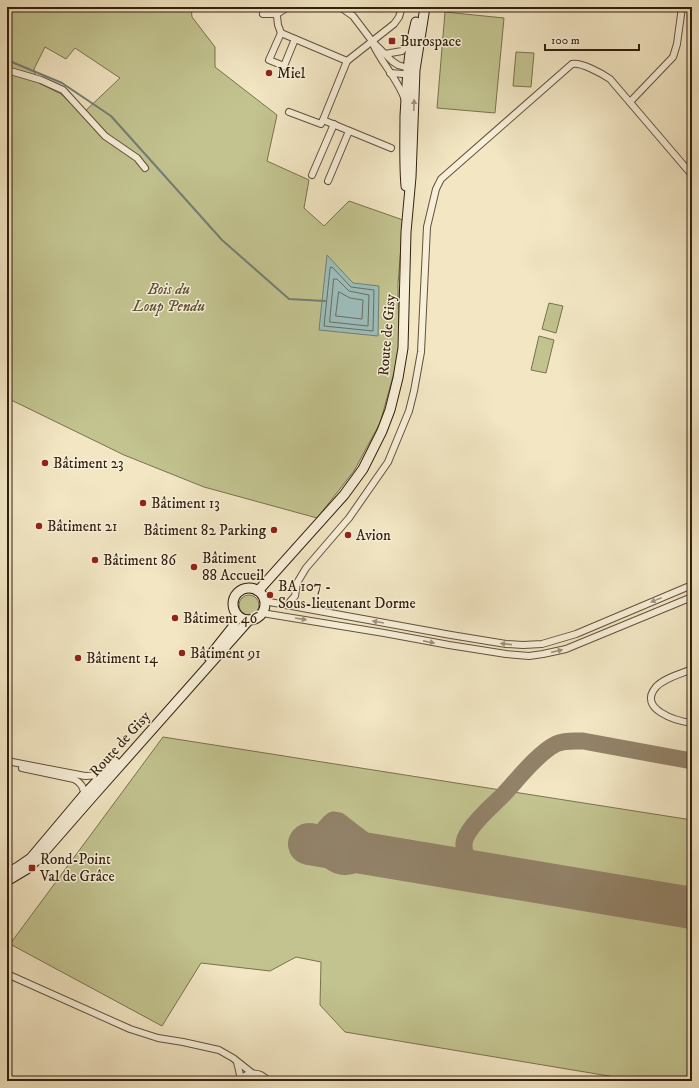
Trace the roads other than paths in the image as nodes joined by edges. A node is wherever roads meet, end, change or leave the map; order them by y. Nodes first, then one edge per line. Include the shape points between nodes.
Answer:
1 (266, 7) edge
2 (276, 7) edge
3 (288, 7) edge
4 (340, 7) edge
5 (350, 7) edge
6 (402, 7) edge
7 (420, 7) edge
8 (425, 7) edge
9 (682, 7) edge
10 (277, 14) junction
11 (353, 16) junction
12 (281, 33) junction
13 (413, 36) junction
14 (295, 39) junction
15 (372, 41) junction
16 (385, 54) junction
17 (347, 61) junction
18 (7, 70) edge
19 (410, 70) junction
20 (390, 73) junction
21 (630, 102) junction
22 (406, 104) junction
23 (289, 112) dead end
24 (323, 120) junction
25 (334, 124) junction
26 (349, 131) junction
27 (391, 148) dead end
28 (145, 168) dead end
29 (312, 175) dead end
30 (692, 175) edge
31 (328, 181) dead end
32 (408, 203) junction
33 (692, 585) edge
34 (258, 591) junction
35 (692, 597) edge
36 (264, 601) junction
37 (287, 605) junction
38 (262, 613) junction
39 (238, 616) junction
40 (249, 620) junction
41 (692, 669) edge
42 (692, 723) edge
43 (7, 761) edge
44 (7, 765) edge
45 (103, 775) junction
46 (82, 776) junction
47 (88, 795) junction
48 (7, 873) edge
49 (7, 881) edge
50 (7, 974) edge
51 (237, 1062) junction
52 (252, 1074) junction
53 (240, 1080) edge
54 (268, 1081) edge

1 - 10 street via 263,14
2 - 10 street
3 - 10 street
4 - 11 street
5 - 11 street
6 - 15 street via 394,24
7 - 13 street, Route de Gisy
8 - 19 street, Route de Gisy
9 - 21 street via 673,57
10 - 12 street
11 - 15 street
12 - 14 street
12 - 14 street via 269,60 284,66
13 - 16 street via 402,51
13 - 19 street, Route de Gisy
14 - 17 street
15 - 16 street
15 - 17 street
15 - 20 street
16 - 19 street via 395,63
17 - 24 street
18 - 28 street via 41,80 62,90 105,136 137,158
19 - 20 street via 403,74
19 - 22 street, Route de Gisy
32 -> 19 street, Route de Gisy via 411,177
20 - 22 street via 399,86
21 - 30 street
21 - 37 street via 604,75 577,63 572,64 441,179 427,227 421,352 410,411 388,462 349,518 306,568 297,583 295,596
22 - 32 street, Route de Gisy via 404,159
23 - 24 street via 321,124
24 - 25 street
25 - 26 street
25 - 29 street
26 - 27 street
26 - 31 street
32 - 34 street, Route de Gisy via 403,348 390,410 382,431 363,469 344,495
33 -> 37 street via 576,634 530,645 506,644
34 - 36 street
34 - 39 street via 249,588 236,595 233,604
38 -> 35 street via 529,656 566,649
36 - 37 street
36 - 38 street
38 - 40 street
39 - 40 street
39 - 45 street, Route de Gisy via 232,628 195,673
40 - 47 street, Route de Gisy
41 - 42 street via 657,686 650,701 654,708 678,721
43 - 46 street
44 - 47 street via 74,779
45 - 46 street
45 - 47 street, Route de Gisy
46 - 47 street via 89,785
47 - 48 street, Route de Gisy via 31,858
47 - 49 street, Route de Gisy via 39,858
50 - 51 street via 130,1029 158,1038 219,1050
51 - 52 street
51 - 53 street
52 - 53 street via 247,1074
52 - 54 street via 260,1074

